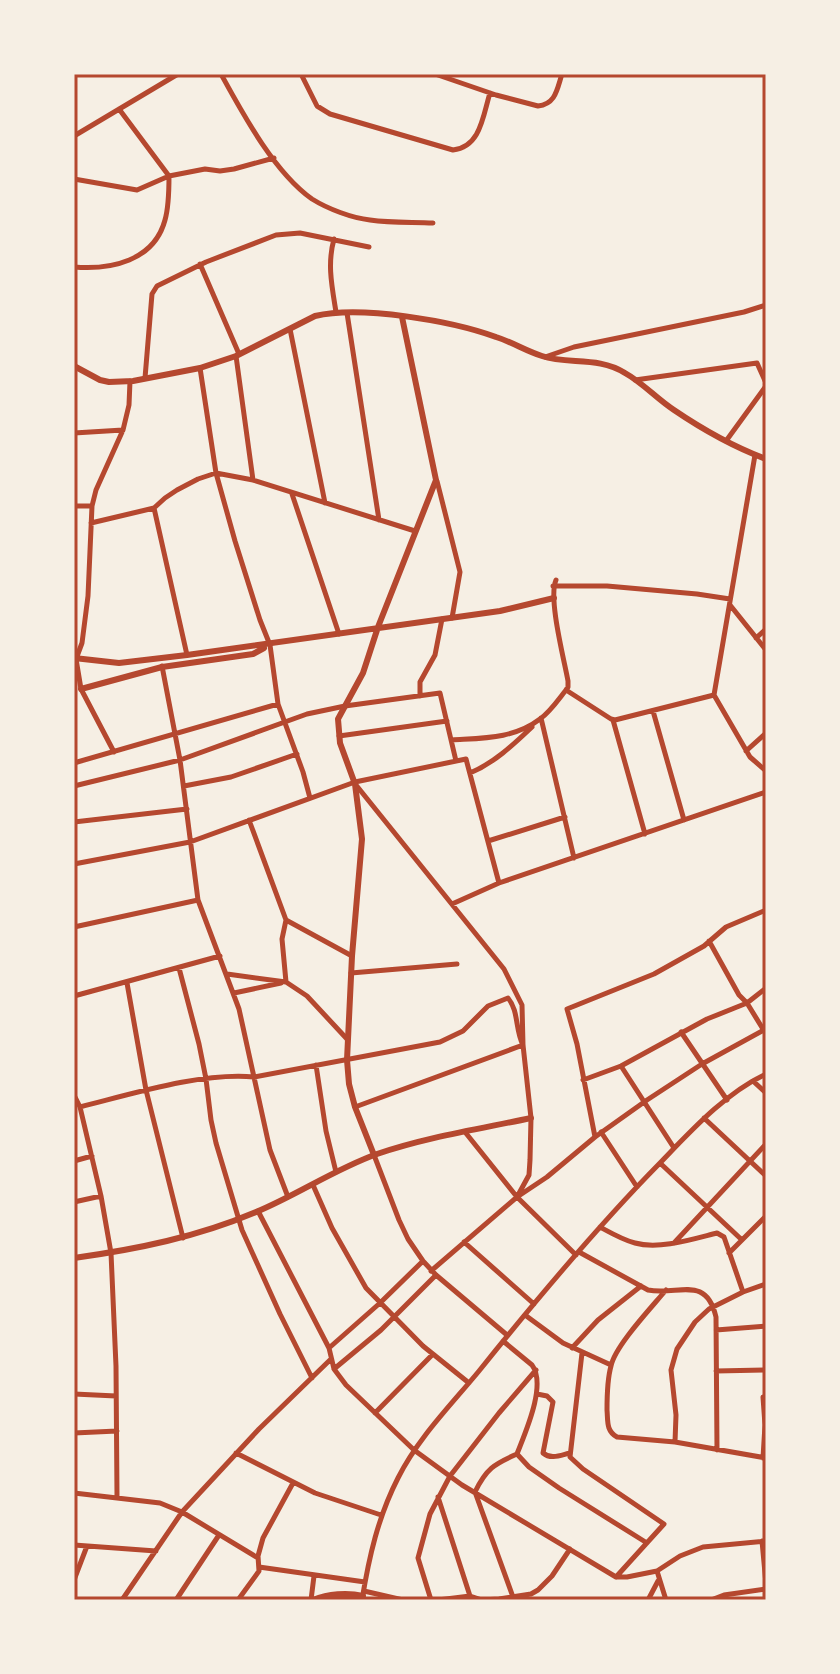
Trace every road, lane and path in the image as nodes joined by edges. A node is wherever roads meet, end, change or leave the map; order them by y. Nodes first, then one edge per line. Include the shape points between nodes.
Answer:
1 (178, 74) edge
2 (221, 74) edge
3 (301, 74) edge
4 (435, 74) edge
5 (562, 74) edge
6 (490, 93) junction
7 (119, 109) junction
8 (74, 136) edge
9 (274, 158) junction
10 (169, 176) junction
11 (74, 179) edge
12 (433, 223) dead end
13 (334, 239) junction
14 (369, 247) dead end
15 (200, 264) junction
16 (74, 267) edge
17 (766, 305) edge
18 (336, 312) junction
19 (347, 312) junction
20 (402, 317) junction
21 (290, 329) junction
22 (237, 355) junction
23 (544, 357) junction
24 (74, 366) edge
25 (200, 368) junction
26 (145, 378) junction
27 (635, 380) junction
28 (130, 381) junction
29 (766, 384) edge
30 (123, 430) junction
31 (74, 433) edge
32 (726, 441) junction
33 (755, 455) junction
34 (766, 459) edge
35 (216, 473) junction
36 (253, 480) junction
37 (436, 480) junction
38 (292, 493) junction
39 (325, 503) junction
40 (74, 506) edge
41 (92, 506) junction
42 (154, 508) junction
43 (379, 520) junction
44 (91, 523) junction
45 (415, 531) junction
46 (554, 598) junction
47 (729, 602) junction
48 (452, 618) junction
49 (442, 619) junction
50 (378, 627) junction
51 (766, 629) edge
52 (339, 634) junction
53 (756, 638) junction
54 (270, 645) junction
55 (766, 650) edge
56 (187, 655) junction
57 (159, 657) junction
58 (75, 658) edge
59 (162, 667) junction
60 (78, 690) edge
61 (566, 690) junction
62 (714, 695) junction
63 (420, 696) junction
64 (278, 704) junction
65 (345, 706) junction
66 (653, 711) junction
67 (541, 718) junction
68 (613, 720) junction
69 (447, 721) junction
70 (286, 723) junction
71 (766, 733) edge
72 (176, 735) junction
73 (339, 736) junction
74 (452, 740) junction
75 (746, 751) junction
76 (114, 752) junction
77 (297, 754) junction
78 (180, 760) junction
79 (456, 761) junction
80 (74, 763) edge
81 (766, 771) edge
82 (470, 773) junction
83 (355, 783) junction
84 (74, 786) edge
85 (184, 786) junction
86 (766, 792) edge
87 (310, 798) junction
88 (187, 809) junction
89 (565, 817) junction
90 (249, 820) junction
91 (684, 820) junction
92 (74, 822) edge
93 (645, 834) junction
94 (488, 841) junction
95 (190, 842) junction
96 (574, 858) junction
97 (74, 864) edge
98 (499, 883) junction
99 (198, 900) junction
100 (452, 904) junction
101 (766, 910) edge
102 (286, 920) junction
103 (74, 927) edge
104 (709, 941) junction
105 (220, 956) junction
106 (352, 956) junction
107 (457, 964) dead end
108 (179, 968) junction
109 (351, 973) junction
110 (227, 974) junction
111 (286, 982) junction
112 (127, 983) junction
113 (766, 988) edge
114 (234, 993) junction
115 (74, 996) edge
116 (747, 1003) junction
117 (681, 1032) junction
118 (765, 1032) edge
119 (347, 1039) junction
120 (523, 1045) junction
121 (347, 1060) junction
122 (702, 1064) junction
123 (316, 1065) junction
124 (621, 1066) junction
125 (766, 1074) edge
126 (254, 1077) junction
127 (206, 1079) junction
128 (583, 1080) junction
129 (753, 1081) junction
130 (146, 1090) junction
131 (766, 1093) edge
132 (74, 1095) edge
133 (727, 1100) junction
134 (643, 1102) junction
135 (80, 1107) junction
136 (355, 1107) junction
137 (531, 1118) junction
138 (704, 1118) junction
139 (465, 1132) junction
140 (601, 1132) junction
141 (592, 1139) junction
142 (766, 1144) edge
143 (674, 1148) junction
144 (374, 1155) junction
145 (92, 1156) junction
146 (74, 1161) edge
147 (750, 1162) junction
148 (660, 1163) junction
149 (337, 1173) junction
150 (766, 1176) edge
151 (313, 1185) junction
152 (637, 1187) junction
153 (101, 1196) junction
154 (288, 1197) junction
155 (517, 1197) junction
156 (74, 1202) edge
157 (708, 1207) junction
158 (258, 1211) junction
159 (766, 1216) edge
160 (238, 1219) junction
161 (600, 1227) junction
162 (183, 1238) junction
163 (742, 1240) junction
164 (464, 1242) junction
165 (673, 1243) junction
166 (111, 1253) junction
167 (577, 1253) junction
168 (729, 1253) junction
169 (74, 1258) edge
170 (423, 1261) junction
171 (434, 1273) junction
172 (766, 1284) edge
173 (641, 1286) junction
174 (666, 1290) junction
175 (743, 1292) junction
176 (380, 1303) junction
177 (534, 1304) junction
178 (713, 1308) junction
179 (525, 1315) junction
180 (394, 1317) junction
181 (766, 1326) edge
182 (716, 1330) junction
183 (505, 1338) junction
184 (329, 1348) junction
185 (572, 1348) junction
186 (582, 1353) junction
187 (433, 1354) junction
188 (331, 1359) junction
189 (611, 1365) junction
190 (334, 1369) junction
191 (536, 1370) junction
192 (766, 1370) edge
193 (716, 1371) junction
194 (312, 1378) junction
195 (469, 1383) junction
196 (74, 1394) edge
197 (537, 1394) junction
198 (116, 1396) junction
199 (763, 1397) dead end
200 (375, 1413) junction
201 (765, 1425) edge
202 (117, 1431) junction
203 (74, 1433) edge
204 (675, 1442) junction
205 (414, 1450) junction
206 (717, 1450) junction
207 (236, 1453) junction
208 (570, 1453) junction
209 (517, 1454) junction
210 (764, 1458) edge
211 (450, 1476) junction
212 (293, 1483) junction
213 (475, 1492) junction
214 (74, 1493) edge
215 (438, 1496) junction
216 (117, 1497) junction
217 (182, 1512) junction
218 (381, 1515) junction
219 (219, 1535) junction
220 (764, 1541) edge
221 (647, 1543) junction
222 (74, 1545) edge
223 (87, 1546) junction
224 (570, 1549) junction
225 (156, 1551) junction
226 (258, 1558) junction
227 (259, 1567) junction
228 (657, 1571) junction
229 (314, 1576) junction
230 (616, 1577) junction
231 (74, 1580) edge
232 (659, 1580) junction
233 (365, 1582) junction
234 (766, 1587) edge
235 (470, 1596) junction
236 (363, 1597) edge
237 (513, 1597) junction
238 (122, 1600) edge
239 (176, 1600) edge
240 (238, 1600) edge
241 (312, 1600) edge
242 (403, 1600) edge
243 (431, 1600) edge
244 (438, 1600) edge
245 (648, 1600) edge
246 (666, 1600) edge
247 (711, 1600) edge

1 - 7 street
2 - 9 street
3 - 6 street via 317,106 330,114 453,150 468,146 479,132
4 - 6 street
5 - 6 street via 554,98 545,105
7 - 8 street
7 - 10 street
9 - 10 street via 234,169
9 - 12 street via 297,186 324,206 368,220
10 - 11 street via 137,190
10 - 16 street via 165,220 151,244 121,264
13 - 14 street
13 - 15 street via 276,235
13 - 18 street via 329,274
15 - 22 street
15 - 26 street via 157,286 152,294
17 - 23 street
18 - 19 street
18 - 21 street
19 - 20 street
19 - 43 street
20 - 23 street via 475,330
20 - 37 street
21 - 22 street
21 - 39 street
22 - 25 street
22 - 36 street
23 - 27 street via 599,363
24 - 28 street via 100,380
25 - 26 street
25 - 35 street
26 - 28 street
27 - 29 street via 757,363
27 - 32 street
28 - 30 street
29 - 32 street
30 - 31 street
30 - 41 street
32 - 33 street
33 - 34 street
33 - 47 street
35 - 36 street
35 - 42 street via 177,490
35 - 54 street
36 - 38 street
37 - 45 street
37 - 48 street via 460,566
38 - 39 street
38 - 52 street
39 - 43 street
40 - 41 street
41 - 44 street
42 - 44 street
42 - 56 street
43 - 45 street
44 - 58 street via 88,596
45 - 50 street
46 - 47 street via 553,582 697,594
46 - 48 street
46 - 61 street
47 - 53 street
47 - 62 street
48 - 49 street
49 - 50 street
49 - 63 street
50 - 52 street
50 - 65 street
51 - 53 street
52 - 54 street
53 - 55 street
54 - 56 street
54 - 59 street via 253,654
54 - 64 street
56 - 57 street
57 - 58 street via 119,663
57 - 59 street
58 - 60 street
59 - 60 street
59 - 72 street
60 - 76 street
61 - 67 street
61 - 68 street
62 - 66 street
62 - 75 street
63 - 65 street
63 - 69 street via 440,693
64 - 70 street
64 - 72 street
65 - 70 street
65 - 73 street via 338,719
66 - 68 street
66 - 91 street
67 - 74 street via 520,732
67 - 82 street via 504,752
67 - 89 street
68 - 93 street
69 - 73 street
69 - 74 street
70 - 77 street
70 - 78 street
71 - 75 street
72 - 76 street
72 - 78 street
73 - 83 street
74 - 79 street
75 - 81 street
76 - 80 street
77 - 85 street via 231,777
77 - 87 street
78 - 84 street
78 - 85 street
79 - 82 street via 466,759
79 - 83 street
82 - 94 street
83 - 87 street
83 - 100 street
83 - 106 street via 362,839
85 - 88 street
86 - 91 street
87 - 90 street
88 - 92 street
88 - 95 street
89 - 94 street
89 - 96 street
90 - 95 street
90 - 102 street
91 - 93 street
93 - 96 street
94 - 98 street
95 - 97 street
95 - 99 street
96 - 98 street
98 - 100 street
99 - 103 street
99 - 105 street
100 - 120 street via 515,988 524,1013
101 - 104 street via 726,927
102 - 106 street
102 - 111 street
104 - 116 street
104 - 128 street via 654,974 567,1009
105 - 108 street
105 - 110 street
106 - 109 street
107 - 109 street
108 - 112 street
108 - 127 street
109 - 119 street
110 - 111 street
110 - 114 street
111 - 114 street
111 - 119 street via 307,996
112 - 115 street
112 - 130 street
113 - 116 street
114 - 126 street
116 - 117 street
116 - 118 street
117 - 122 street
117 - 124 street
118 - 122 street
119 - 121 street
120 - 121 street via 508,998 488,1006 463,1031 440,1042
120 - 136 street
120 - 137 street
121 - 123 street
121 - 136 street
122 - 133 street
122 - 134 street
123 - 126 street
123 - 149 street
124 - 128 street
124 - 134 street
125 - 129 street
126 - 127 street
126 - 154 street via 270,1150
127 - 130 street
127 - 160 street via 211,1120
128 - 141 street
129 - 131 street
129 - 133 street
130 - 135 street
130 - 162 street
132 - 135 street
133 - 138 street
134 - 140 street
134 - 143 street
135 - 145 street
136 - 144 street
137 - 139 street
137 - 155 street via 529,1175
138 - 143 street
138 - 147 street
139 - 144 street
139 - 155 street
140 - 141 street
140 - 152 street
141 - 155 street
142 - 147 street
143 - 148 street
144 - 149 street
144 - 170 street via 399,1220
145 - 146 street
145 - 153 street
147 - 150 street
147 - 157 street
148 - 152 street
148 - 157 street
149 - 151 street
151 - 154 street
151 - 176 street via 366,1288
152 - 161 street
153 - 156 street
153 - 166 street
154 - 158 street
155 - 164 street
155 - 167 street
157 - 163 street
157 - 165 street
158 - 160 street
158 - 184 street
159 - 163 street
160 - 162 street
160 - 194 street
161 - 165 street via 642,1245
161 - 167 street
162 - 166 street
163 - 168 street
164 - 171 street
164 - 177 street
165 - 168 street via 717,1233
166 - 169 street
166 - 198 street
167 - 173 street
167 - 177 street
168 - 175 street
170 - 171 street
170 - 176 street
171 - 180 street
171 - 183 street
172 - 175 street
173 - 174 street
173 - 185 street
174 - 178 street via 701,1292
174 - 189 street
175 - 178 street
176 - 180 street
176 - 184 street
177 - 179 street
178 - 182 street
178 - 204 street via 695,1322 674,1357
179 - 183 street
179 - 185 street
180 - 187 street
180 - 190 street
181 - 182 street
182 - 193 street
183 - 191 street
183 - 195 street
184 - 188 street
185 - 186 street
186 - 189 street
186 - 208 street
187 - 195 street
187 - 200 street
188 - 190 street
188 - 194 street
189 - 204 street via 607,1396 612,1435
190 - 200 street
191 - 197 street
191 - 211 street
192 - 193 street
193 - 206 street
194 - 207 street
195 - 205 street
196 - 198 street
197 - 208 street via 553,1402 543,1453
197 - 209 street
198 - 202 street
199 - 201 street
200 - 205 street
201 - 210 street
202 - 203 street
202 - 216 street
204 - 206 street
205 - 211 street
205 - 218 street
206 - 210 street
207 - 212 street
207 - 217 street
208 - 221 street via 583,1469 664,1524
209 - 213 street via 492,1467
209 - 221 street via 559,1488
211 - 213 street
211 - 215 street
212 - 218 street
212 - 226 street via 268,1527
213 - 224 street
213 - 237 street
214 - 216 street
215 - 235 street
215 - 243 street via 418,1558
216 - 217 street via 154,1501
217 - 219 street
217 - 225 street
218 - 233 street
219 - 226 street
219 - 239 street
220 - 228 street via 703,1547
220 - 234 street
221 - 230 street
222 - 223 street
223 - 225 street
223 - 231 street
224 - 230 street
224 - 237 street via 538,1590
225 - 238 street
226 - 227 street
227 - 229 street
227 - 240 street
228 - 230 street
228 - 232 street
229 - 233 street
229 - 241 street
232 - 245 street
232 - 246 street
233 - 236 street
234 - 247 street
235 - 237 street
235 - 244 street
236 - 241 street
236 - 242 street

